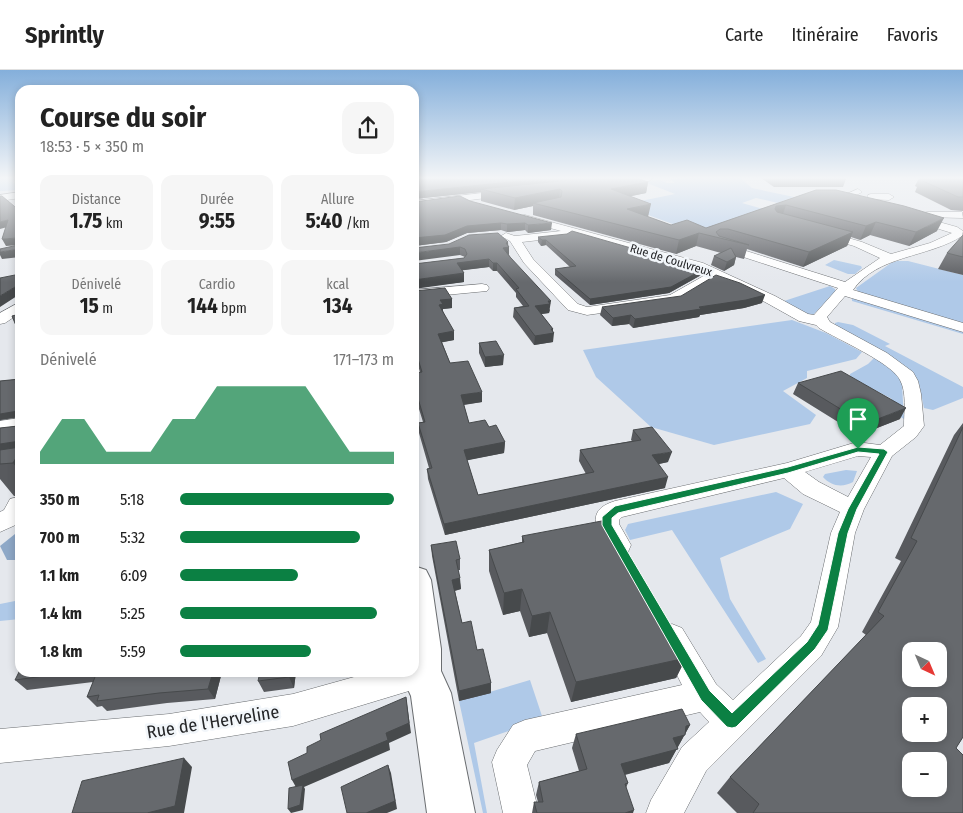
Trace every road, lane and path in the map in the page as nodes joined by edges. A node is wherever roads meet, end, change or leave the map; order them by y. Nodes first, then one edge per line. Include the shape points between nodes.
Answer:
1 (521, 213) edge
2 (952, 221) junction
3 (813, 231) edge
4 (576, 233) junction
5 (492, 235) edge
6 (514, 239) junction
7 (720, 246) edge
8 (895, 257) junction
9 (717, 274) junction
10 (482, 288) dead end
11 (846, 289) junction
12 (419, 294) edge
13 (15, 310) edge
14 (0, 320) edge
15 (821, 321) junction
16 (963, 328) edge
17 (15, 425) edge
18 (0, 427) edge
19 (884, 452) junction
20 (788, 470) junction
21 (853, 509) junction
22 (632, 568) edge
23 (662, 619) edge
24 (419, 623) edge
25 (421, 674) joint
26 (410, 677) edge
27 (706, 695) junction
28 (732, 722) junction
29 (0, 746) edge
30 (451, 813) edge
31 (521, 813) edge
32 (664, 813) edge

1 - 4 street, Rue de Coulvreux via 513,214
2 - 2 street via 908,214
2 - 8 street via 958,234 929,256
3 - 8 street
4 - 6 street
4 - 9 street, Rue de Coulvreux via 686,262
5 - 6 street
6 - 9 street via 528,260 573,307 587,311 674,299
7 - 11 street
8 - 11 street via 880,263
9 - 15 street, Rue de Coulvreux via 804,318
10 - 12 street
11 - 15 street via 822,313
11 - 16 street
13 - 14 street
15 - 19 street, Rue de Coulvreux via 894,364 910,382 914,426
17 - 18 street
19 - 20 street via 858,449
19 - 21 street
20 - 21 street via 811,488
20 - 22 street via 615,510 607,517 607,525
21 - 28 street via 843,533 824,627 811,646
23 - 27 street
24 - 25 main road
25 - 30 main road via 431,693
26 - 29 street, Rue de l'Herveline via 293,710 169,730
27 - 28 street
27 - 31 street via 525,737 509,762
28 - 32 street via 694,759

